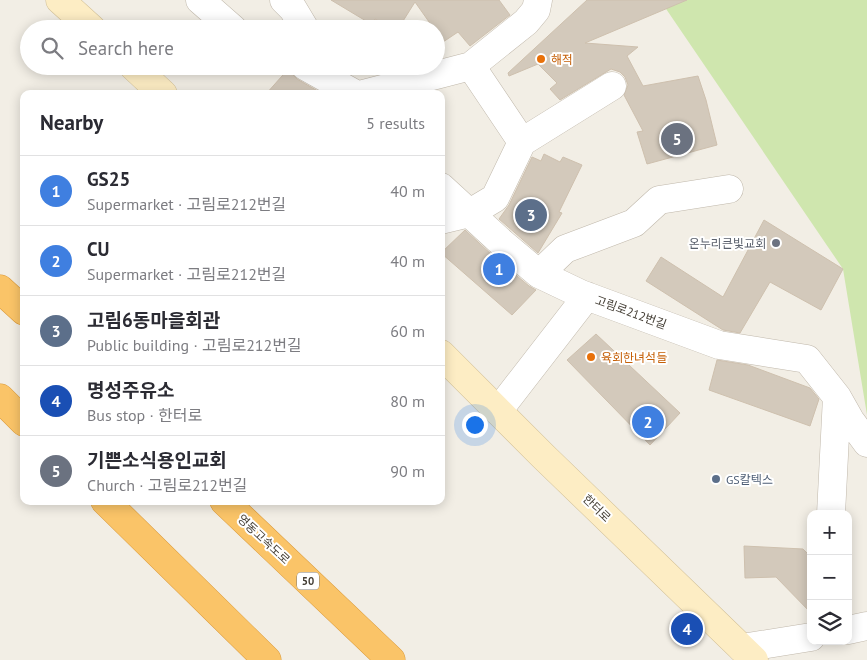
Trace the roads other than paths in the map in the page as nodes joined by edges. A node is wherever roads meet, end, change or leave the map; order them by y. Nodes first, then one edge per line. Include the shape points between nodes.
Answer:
1 (60, 0) edge
2 (200, 0) edge
3 (284, 0) edge
4 (538, 0) edge
5 (82, 20) edge
6 (223, 20) edge
7 (299, 20) edge
8 (471, 66) junction
9 (445, 73) edge
10 (143, 75) edge
11 (321, 75) edge
12 (436, 75) edge
13 (612, 86) dead end
14 (159, 90) edge
15 (347, 90) edge
16 (378, 90) edge
17 (522, 142) junction
18 (729, 189) dead end
19 (445, 191) edge
20 (470, 213) junction
21 (445, 219) edge
22 (540, 274) junction
23 (0, 289) edge
24 (586, 296) junction
25 (20, 307) edge
26 (445, 358) edge
27 (837, 397) junction
28 (0, 398) edge
29 (498, 411) junction
30 (20, 418) edge
31 (867, 443) edge
32 (109, 505) edge
33 (228, 505) edge
34 (831, 510) edge
35 (867, 626) edge
36 (852, 629) edge
37 (807, 638) edge
38 (748, 654) edge
39 (268, 660) edge
40 (391, 660) edge

1 - 5 main road
2 - 6 street
3 - 7 street
4 - 8 street via 536,10 526,22
8 - 9 street
8 - 17 street
10 - 14 main road
11 - 15 street
12 - 16 street
13 - 17 street
17 - 20 street via 495,198
18 - 22 street via 659,200 634,223 565,249
19 - 20 street, 고림로212번길
20 - 21 street
20 - 22 street, 고림로212번길
22 - 24 street, 고림로212번길
23 - 25 highway
24 - 27 street, 고림로212번길 via 719,345 807,359
24 - 29 street
26 - 29 main road, 한터로
27 - 31 street, 고림로212번길
27 - 34 street
28 - 30 highway
29 - 38 main road, 한터로
32 - 39 highway
33 - 40 highway, 영동고속도로 / 50
35 - 36 street
37 - 38 street

